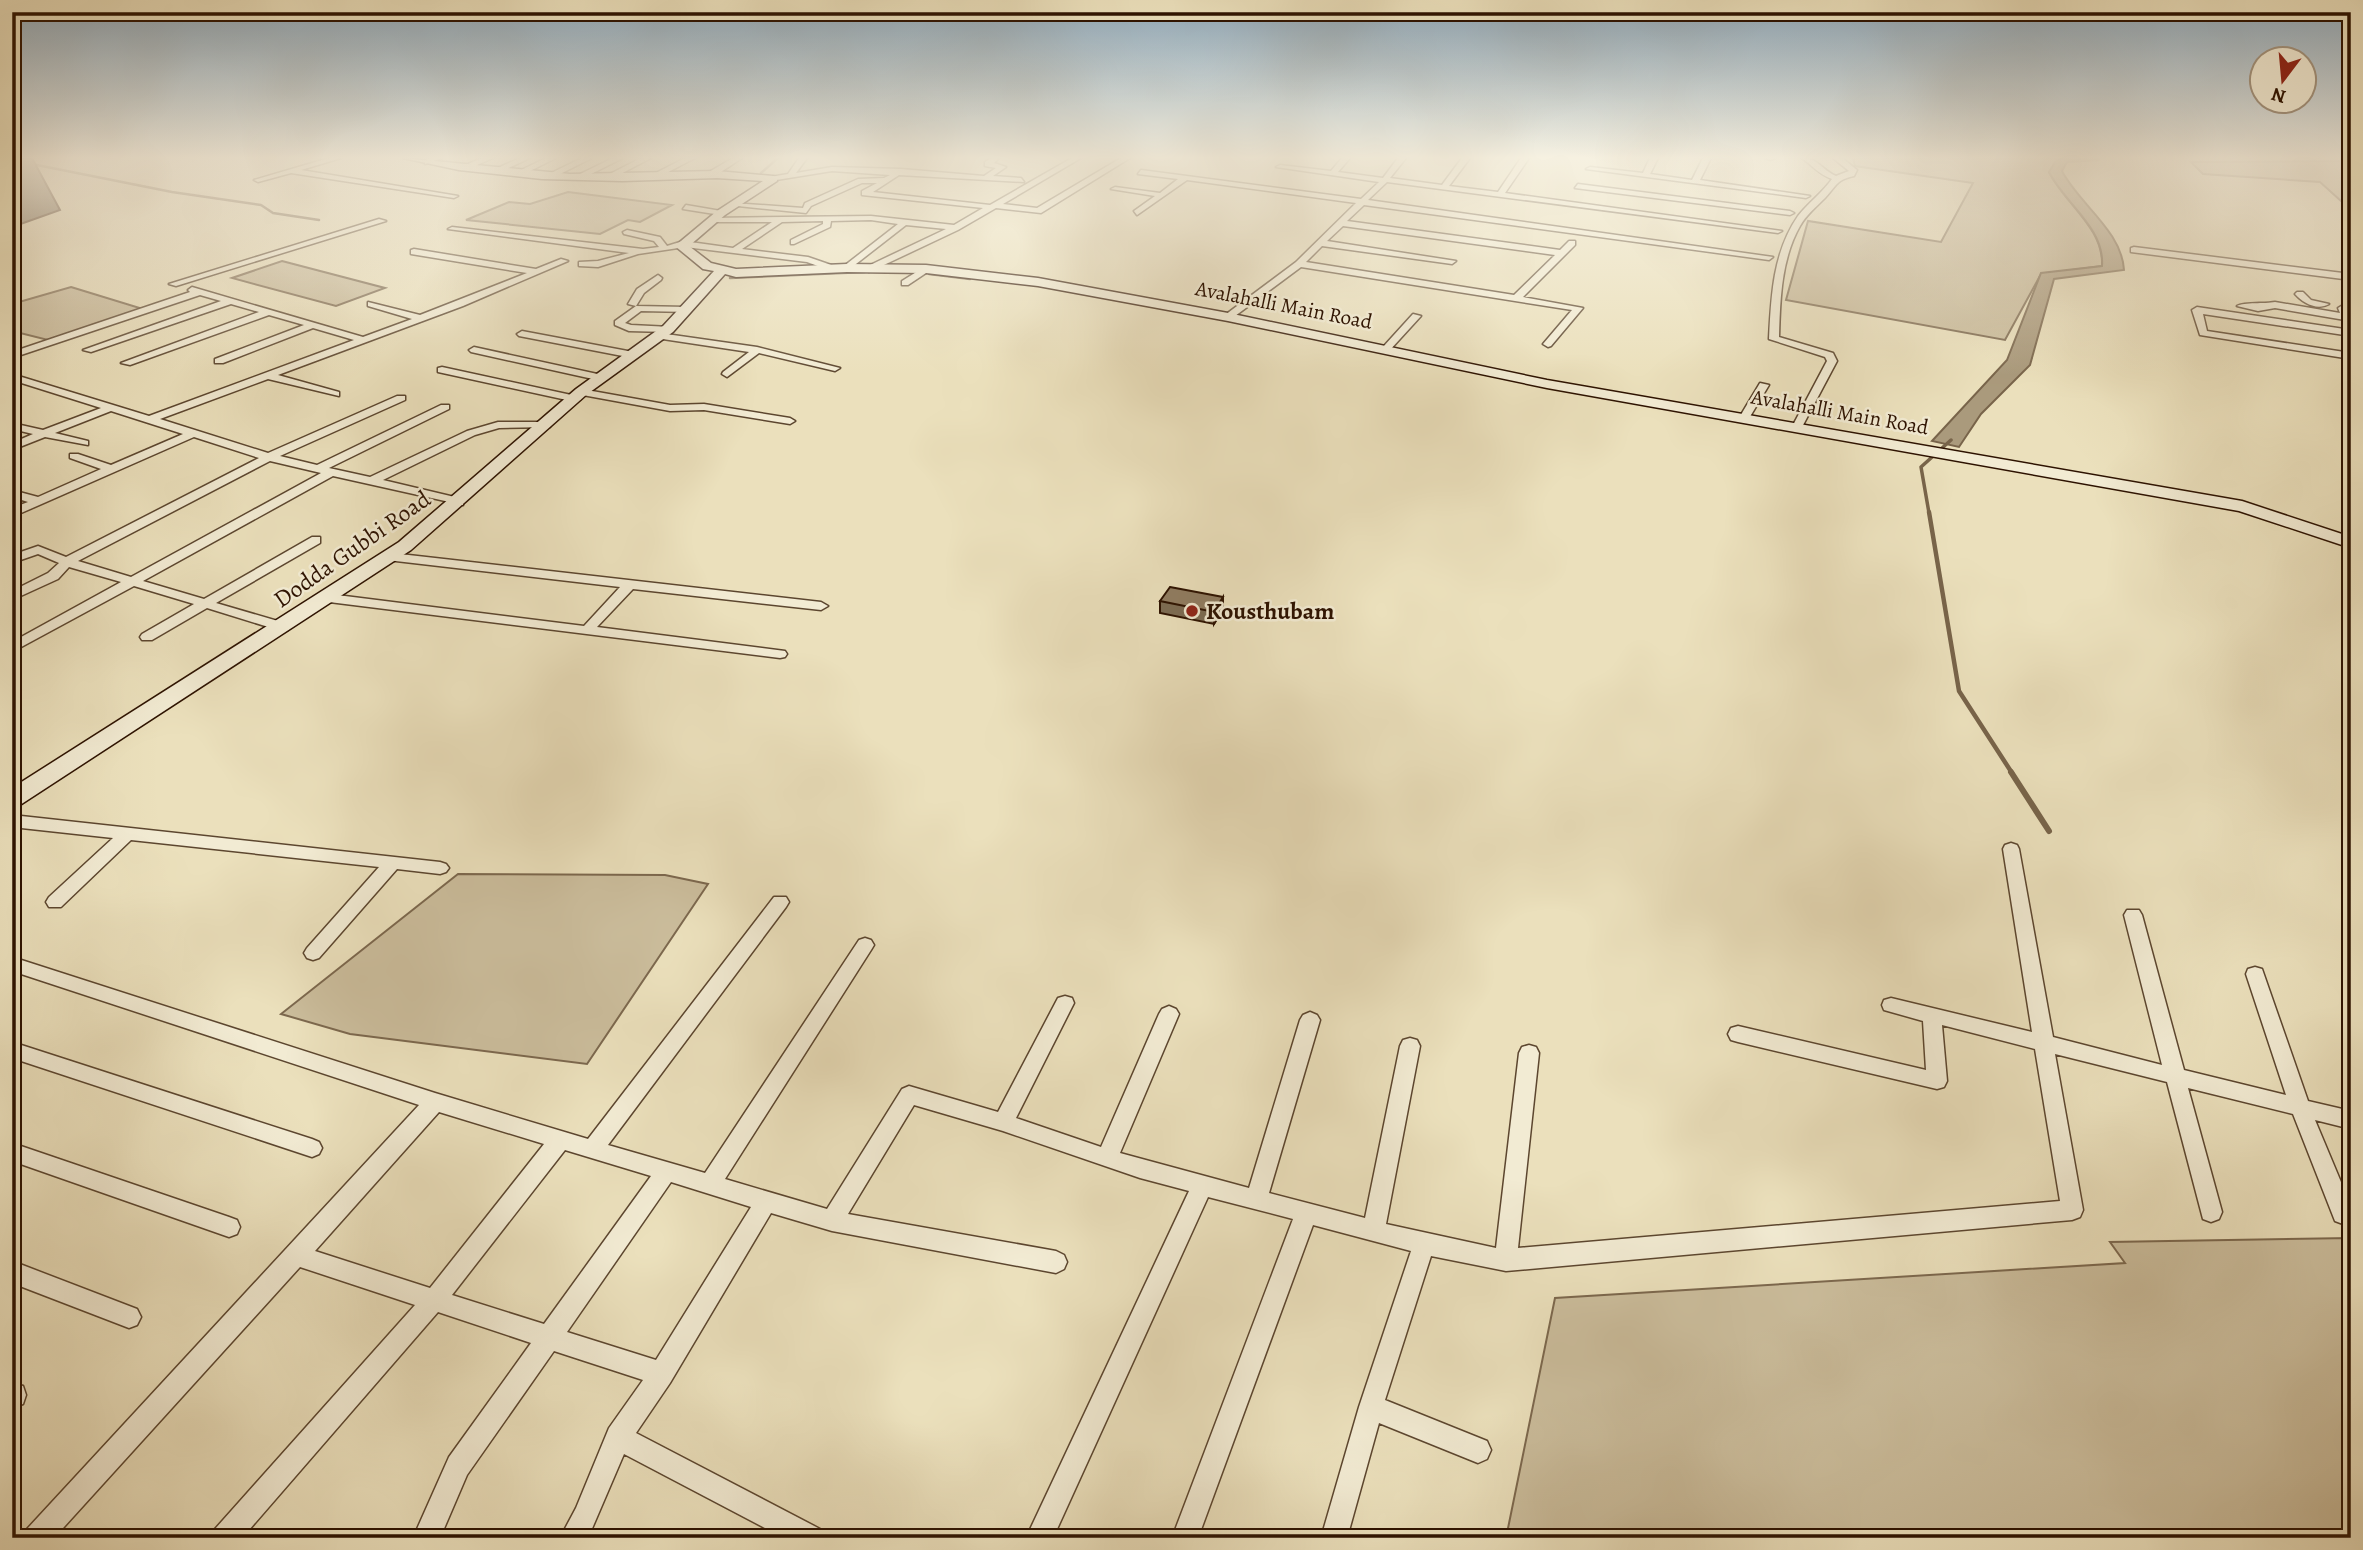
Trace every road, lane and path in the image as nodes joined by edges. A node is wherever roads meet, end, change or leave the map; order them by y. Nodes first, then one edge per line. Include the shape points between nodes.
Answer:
1 (351, 230) edge
2 (463, 230) edge
3 (700, 230) edge
4 (764, 230) edge
5 (817, 230) edge
6 (893, 230) edge
7 (950, 230) edge
8 (1334, 230) edge
9 (1395, 230) edge
10 (1631, 230) edge
11 (1773, 230) edge
12 (1794, 230) edge
13 (1778, 231) dead end
14 (627, 232) dead end
15 (794, 242) dead end
16 (1321, 243) junction
17 (1572, 243) dead end
18 (682, 245) junction
19 (664, 248) junction
20 (735, 250) junction
21 (2134, 250) dead end
22 (414, 252) dead end
23 (643, 252) junction
24 (1562, 253) junction
25 (1769, 257) dead end
26 (564, 261) dead end
27 (1452, 261) dead end
28 (582, 264) dead end
29 (1299, 264) junction
30 (841, 269) junction
31 (869, 269) junction
32 (926, 270) junction
33 (721, 271) junction
34 (538, 272) junction
35 (2351, 277) edge
36 (658, 278) dead end
37 (905, 283) dead end
38 (200, 292) junction
39 (2300, 294) dead end
40 (1517, 297) junction
41 (231, 301) junction
42 (371, 304) dead end
43 (2222, 304) dead end
44 (633, 305) junction
45 (2347, 309) edge
46 (687, 310) junction
47 (269, 312) junction
48 (1416, 316) dead end
49 (1228, 317) junction
50 (419, 318) junction
51 (313, 326) junction
52 (664, 332) junction
53 (2351, 333) edge
54 (522, 334) dead end
55 (361, 339) junction
56 (1548, 344) dead end
57 (1386, 349) junction
58 (88, 350) dead end
59 (474, 350) dead end
60 (757, 350) junction
61 (12, 355) edge
62 (634, 355) junction
63 (2351, 356) edge
64 (219, 361) dead end
65 (126, 363) dead end
66 (835, 368) dead end
67 (442, 370) dead end
68 (727, 374) dead end
69 (265, 375) junction
70 (12, 377) edge
71 (603, 378) junction
72 (1764, 385) dead end
73 (335, 394) dead end
74 (578, 396) junction
75 (401, 398) dead end
76 (445, 407) dead end
77 (108, 409) junction
78 (1744, 418) junction
79 (148, 419) junction
80 (790, 421) dead end
81 (546, 425) junction
82 (12, 426) edge
83 (1797, 427) junction
84 (44, 433) junction
85 (194, 433) junction
86 (84, 443) dead end
87 (12, 447) edge
88 (74, 456) dead end
89 (269, 457) junction
90 (111, 469) junction
91 (322, 471) junction
92 (370, 482) junction
93 (12, 493) edge
94 (39, 501) junction
95 (459, 502) junction
96 (12, 513) edge
97 (316, 540) dead end
98 (2351, 543) edge
99 (391, 557) junction
100 (12, 559) edge
101 (67, 562) junction
102 (132, 582) junction
103 (630, 584) junction
104 (12, 596) edge
105 (329, 598) junction
106 (204, 604) junction
107 (821, 606) dead end
108 (283, 627) junction
109 (587, 629) junction
110 (147, 637) dead end
111 (12, 648) edge
112 (780, 654) dead end
113 (12, 799) edge
114 (12, 821) edge
115 (127, 834) junction
116 (2011, 849) dead end
117 (393, 863) junction
118 (440, 868) dead end
119 (55, 902) dead end
120 (780, 902) dead end
121 (2133, 915) dead end
122 (865, 945) dead end
123 (313, 953) dead end
124 (12, 964) edge
125 (2255, 974) dead end
126 (1065, 1003) dead end
127 (1891, 1005) dead end
128 (1169, 1014) dead end
129 (1932, 1016) junction
130 (1310, 1020) dead end
131 (1738, 1034) dead end
132 (2044, 1042) junction
133 (1410, 1046) dead end
134 (12, 1050) edge
135 (1530, 1053) dead end
136 (2176, 1077) junction
137 (435, 1102) junction
138 (2300, 1107) junction
139 (2351, 1120) edge
140 (1003, 1122) junction
141 (560, 1140) junction
142 (312, 1148) dead end
143 (592, 1150) junction
144 (12, 1152) edge
145 (1107, 1158) junction
146 (665, 1173) junction
147 (709, 1186) junction
148 (1202, 1186) junction
149 (1256, 1199) junction
150 (765, 1202) junction
151 (1307, 1212) junction
152 (2211, 1212) dead end
153 (2343, 1214) dead end
154 (832, 1221) junction
155 (229, 1227) dead end
156 (1374, 1230) junction
157 (1424, 1244) junction
158 (299, 1256) junction
159 (1506, 1260) junction
160 (1056, 1262) dead end
161 (12, 1272) edge
162 (433, 1300) junction
163 (129, 1318) dead end
164 (549, 1338) junction
165 (661, 1374) junction
166 (1371, 1406) junction
167 (618, 1437) junction
168 (1478, 1450) dead end
169 (36, 1538) edge
170 (224, 1538) edge
171 (426, 1538) edge
172 (573, 1538) edge
173 (811, 1538) edge
174 (1039, 1538) edge
175 (1185, 1538) edge
176 (1334, 1538) edge

1 - 38 street via 173,284
2 - 23 street
3 - 18 main road
4 - 20 street
5 - 15 street
6 - 30 street
7 - 31 street
8 - 16 street
9 - 24 street
10 - 25 street
11 - 13 street
12 - 83 street via 1777,302 1774,339 1817,350 1832,361
14 - 19 street via 657,239
16 - 27 street
16 - 29 street
17 - 24 street
18 - 19 street
18 - 20 street
18 - 33 main road, Avalahalli Main Road via 707,266
19 - 23 street
20 - 30 street
21 - 35 street
22 - 34 street
23 - 28 street
24 - 40 street
26 - 34 street
29 - 40 street
29 - 49 street
30 - 31 main road, Avalahalli Main Road
30 - 33 main road, Avalahalli Main Road via 769,274
31 - 32 main road, Avalahalli Main Road
32 - 37 street
32 - 49 main road, Avalahalli Main Road via 1001,276
33 - 46 main road, Dodda Gubbi Road
34 - 50 street
36 - 44 street via 640,292
38 - 41 street
38 - 61 street
39 - 45 street via 2308,302
40 - 56 street via 1578,308
41 - 47 street
41 - 58 street
42 - 50 street
43 - 45 street via 2275,305 2345,317
44 - 46 street
44 - 52 street via 618,323
46 - 52 main road, Dodda Gubbi Road
47 - 51 street
47 - 65 street
48 - 57 street
49 - 57 main road, Avalahalli Main Road
50 - 55 street
51 - 55 street
51 - 64 street
52 - 60 street
52 - 62 main road, Dodda Gubbi Road
53 - 63 street via 2197,310 2203,333
54 - 62 street
55 - 69 street
57 - 78 main road, Avalahalli Main Road via 1547,384
59 - 71 street
60 - 66 street
60 - 68 street
62 - 71 main road, Dodda Gubbi Road
67 - 74 street
69 - 73 street
69 - 79 street
70 - 77 street
71 - 74 main road, Dodda Gubbi Road
72 - 78 street
74 - 80 street via 670,408 704,407
74 - 81 main road, Dodda Gubbi Road
75 - 89 street
76 - 91 street
77 - 79 street
77 - 84 street
78 - 83 main road, Avalahalli Main Road
79 - 85 street
81 - 92 street via 498,425 471,433
81 - 95 main road, Dodda Gubbi Road
82 - 84 street
83 - 98 main road, Avalahalli Main Road via 2242,506
84 - 86 street
84 - 87 street
85 - 89 street
85 - 90 street
88 - 90 street
89 - 91 street
89 - 101 street
90 - 94 street
91 - 92 street
91 - 102 street
92 - 95 street
93 - 94 street
94 - 96 street
95 - 99 main road, Dodda Gubbi Road
97 - 106 street
99 - 103 street
99 - 105 main road, Dodda Gubbi Road
100 - 101 street via 38,550
101 - 102 street
101 - 104 street via 53,576
102 - 106 street
102 - 111 street
103 - 107 street
103 - 109 street
105 - 108 main road, Dodda Gubbi Road
105 - 109 street
106 - 108 street
106 - 110 street
108 - 113 main road, Dodda Gubbi Road
109 - 112 street
114 - 115 street
115 - 117 street
115 - 119 street
116 - 132 street
117 - 118 street
117 - 123 street
120 - 143 street
121 - 136 street
122 - 147 street
124 - 137 street
125 - 138 street
126 - 140 street
127 - 129 street
128 - 145 street
129 - 131 street via 1937,1082
129 - 132 street
130 - 149 street
132 - 136 street
132 - 159 street via 2072,1210
133 - 156 street
134 - 142 street
135 - 159 street
136 - 138 street
136 - 152 street
137 - 141 street
137 - 158 street
138 - 139 street
138 - 153 street
140 - 145 street
140 - 154 street via 909,1095
141 - 143 street
141 - 162 street
143 - 146 street
144 - 155 street
145 - 148 street
146 - 147 street
146 - 164 street
147 - 150 street
148 - 149 street
148 - 174 street
149 - 151 street
150 - 154 street
150 - 165 street
151 - 156 street
151 - 175 street
154 - 160 street
156 - 157 street
157 - 159 street
157 - 166 street
158 - 162 street
158 - 169 street via 200,1356
161 - 163 street
162 - 164 street
162 - 170 street
164 - 165 street
164 - 171 street via 458,1466
165 - 167 street
166 - 168 street
166 - 176 street
167 - 172 street
167 - 173 street

